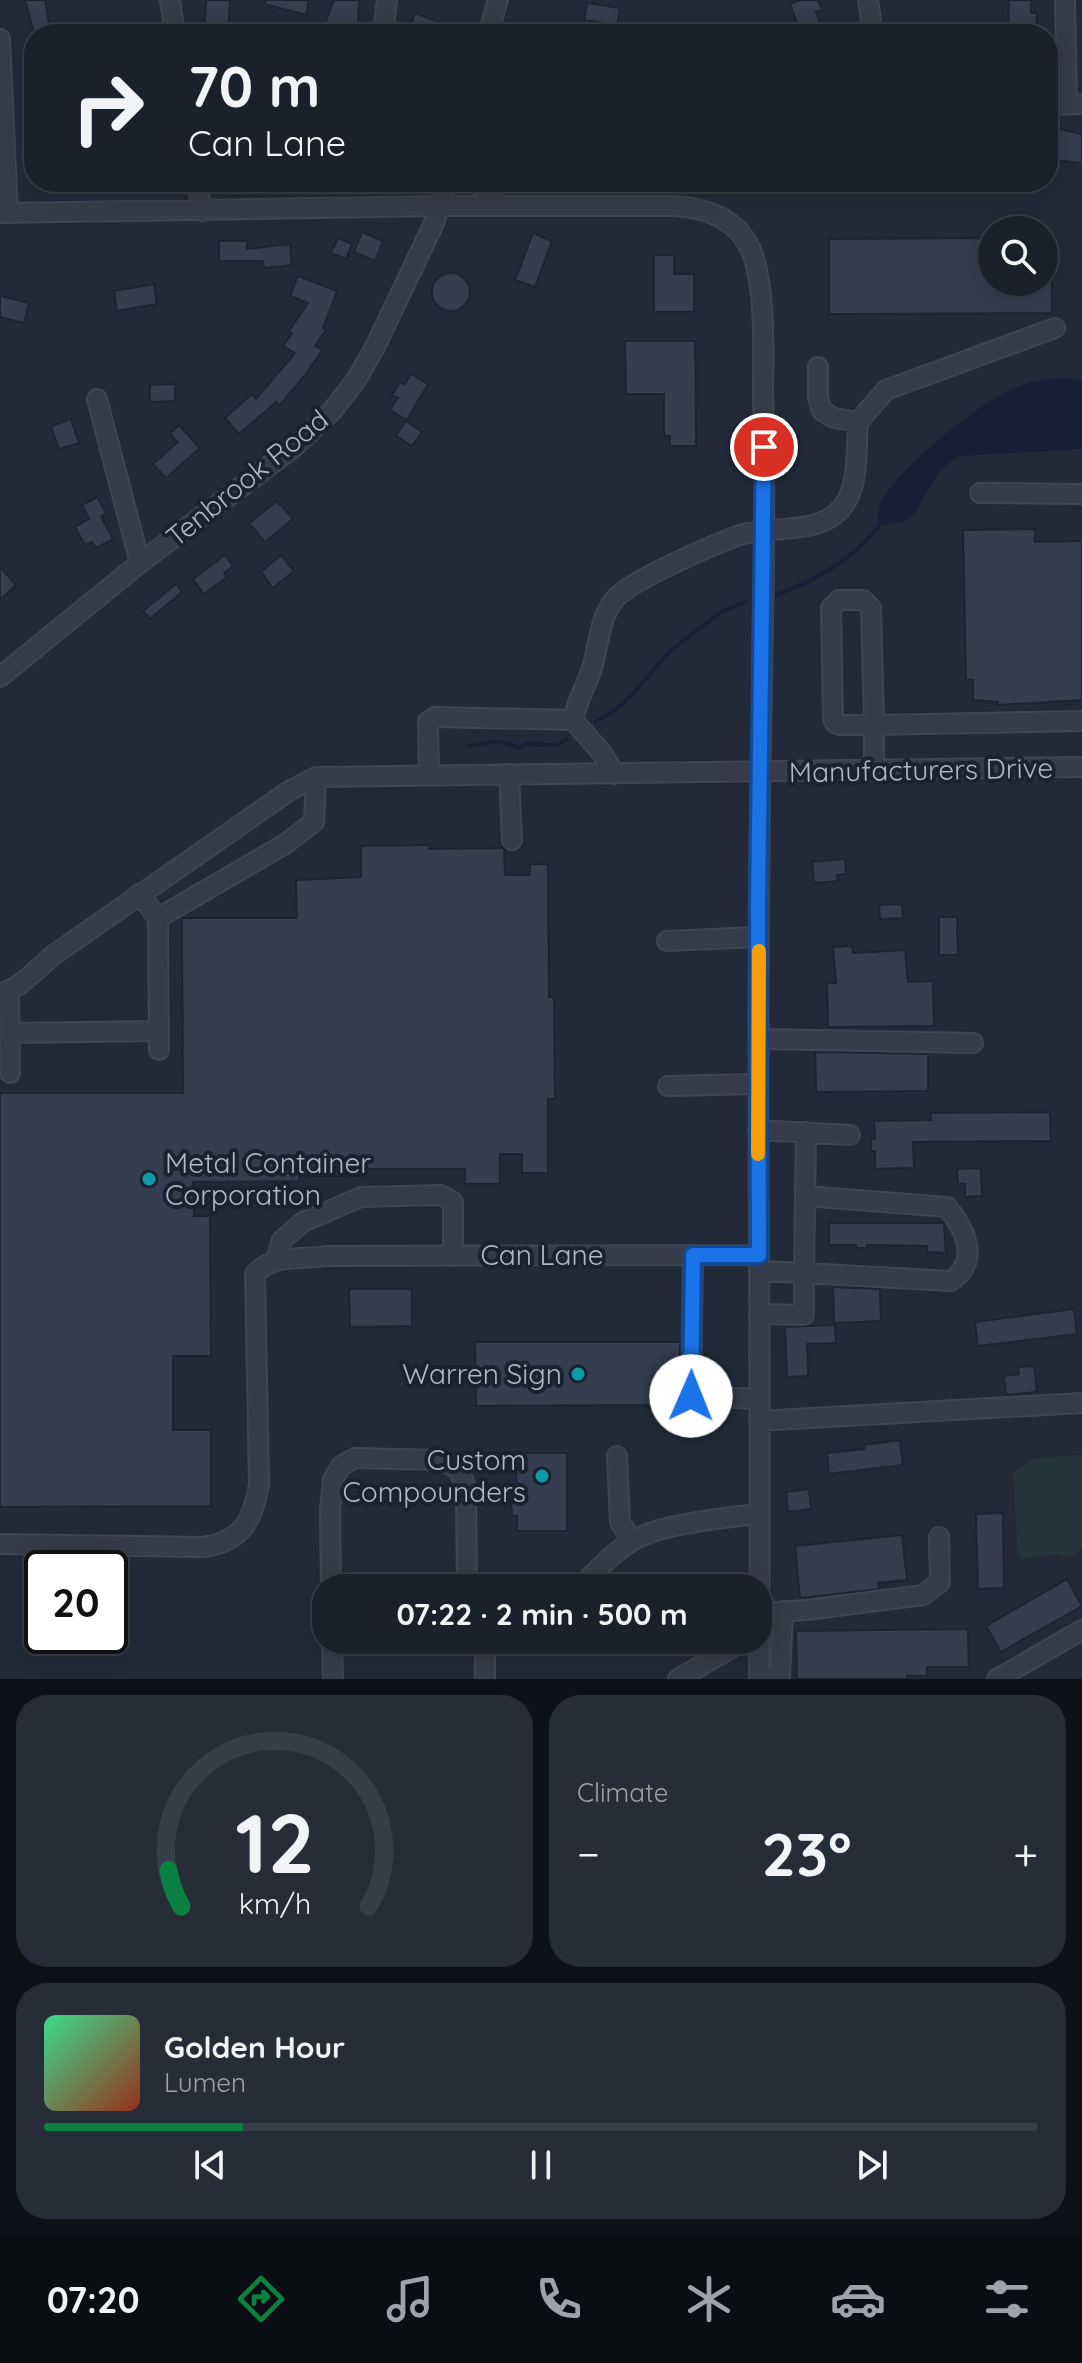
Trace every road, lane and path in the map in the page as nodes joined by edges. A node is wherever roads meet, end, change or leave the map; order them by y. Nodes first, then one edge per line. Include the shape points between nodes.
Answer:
1 (170, 0) edge
2 (387, 0) edge
3 (498, 0) edge
4 (868, 0) edge
5 (1065, 0) edge
6 (174, 24) edge
7 (384, 24) edge
8 (491, 24) edge
9 (872, 24) edge
10 (1, 44) edge
11 (1066, 105) edge
12 (199, 192) edge
13 (443, 192) edge
14 (486, 192) edge
15 (439, 206) junction
16 (500, 206) junction
17 (396, 207) junction
18 (202, 211) junction
19 (4, 213) edge
20 (423, 249) junction
21 (1055, 328) dead end
22 (818, 367) dead end
23 (97, 399) dead end
24 (858, 422) junction
25 (980, 493) dead end
26 (1082, 494) edge
27 (764, 530) junction
28 (140, 563) junction
29 (0, 677) edge
30 (573, 720) junction
31 (1082, 721) edge
32 (874, 725) junction
33 (1082, 767) edge
34 (874, 771) junction
35 (760, 773) junction
36 (429, 774) junction
37 (509, 774) junction
38 (615, 774) junction
39 (316, 777) junction
40 (512, 840) dead end
41 (139, 894) junction
42 (158, 918) junction
43 (758, 937) junction
44 (667, 941) dead end
45 (4, 992) edge
46 (159, 1031) junction
47 (9, 1033) junction
48 (759, 1039) junction
49 (973, 1043) dead end
50 (159, 1050) dead end
51 (10, 1073) dead end
52 (758, 1084) junction
53 (668, 1086) dead end
54 (758, 1130) junction
55 (806, 1132) junction
56 (850, 1135) dead end
57 (805, 1196) junction
58 (693, 1255) junction
59 (453, 1256) junction
60 (276, 1260) junction
61 (759, 1263) junction
62 (804, 1273) junction
63 (759, 1314) junction
64 (759, 1399) junction
65 (1082, 1403) edge
66 (759, 1421) junction
67 (617, 1456) dead end
68 (759, 1514) junction
69 (939, 1537) dead end
70 (632, 1541) junction
71 (0, 1544) edge
72 (331, 1574) edge
73 (467, 1574) edge
74 (595, 1574) edge
75 (759, 1574) edge
76 (783, 1611) junction
77 (772, 1612) edge
78 (1082, 1630) edge
79 (332, 1654) edge
80 (485, 1654) edge
81 (721, 1654) edge
82 (756, 1654) edge
83 (759, 1678) edge
84 (780, 1678) edge
85 (333, 1679) edge
86 (485, 1679) edge
87 (678, 1679) edge
88 (997, 1679) edge

1 - 6 street
2 - 7 street
3 - 8 street
4 - 9 street
5 - 11 street
10 - 19 street
12 - 18 street
13 - 15 street, Tenbrook Road
14 - 16 street
15 - 16 street
15 - 17 street
15 - 20 street, Tenbrook Road
16 - 27 street via 691,207 719,215 741,234 753,255 759,288
17 - 18 street
17 - 20 street via 418,223
18 - 19 street
20 - 28 street, Tenbrook Road via 363,369 332,411 282,456
21 - 24 street via 886,390
22 - 24 street via 822,411
23 - 28 street
24 - 27 street via 853,482 841,508 820,524
25 - 26 street
27 - 30 street via 740,535 639,580 617,596 603,620
27 - 35 street
28 - 29 street, Tenbrook Road
30 - 36 street via 435,717 428,722
30 - 38 street
31 - 32 street
32 - 32 street via 871,608 863,600 839,600 831,608 833,718 840,725
32 - 34 street
33 - 34 street, Manufacturers Drive
34 - 35 street, Manufacturers Drive
35 - 38 street, Manufacturers Drive
35 - 43 street
36 - 37 street, Manufacturers Drive
36 - 39 street, Manufacturers Drive
37 - 38 street, Manufacturers Drive
37 - 40 street
39 - 41 street
39 - 42 street via 314,822
41 - 42 street
41 - 45 street
42 - 46 street
43 - 44 street
43 - 48 street
45 - 47 street
46 - 47 street
46 - 50 street
47 - 51 street
48 - 49 street
48 - 52 street
52 - 53 street
52 - 54 street
54 - 55 street
54 - 61 street
55 - 56 street
55 - 57 street
57 - 62 street
57 - 62 street, Can Lane via 947,1207 964,1232 968,1261 951,1281
58 - 59 street, Can Lane
58 - 61 street, Can Lane
58 - 64 street via 691,1396
59 - 60 street, Can Lane
59 - 60 street via 453,1202 441,1195 361,1197 303,1222 282,1240
60 - 71 street via 255,1274 259,1484 248,1523 219,1545 203,1547
61 - 62 street, Can Lane
61 - 63 street
62 - 63 street via 804,1315
63 - 64 street
64 - 66 street
65 - 66 street
66 - 68 street
67 - 70 street via 620,1522
68 - 70 street via 660,1530
68 - 75 street
69 - 76 street via 940,1582 923,1595
70 - 74 street
72 - 73 street via 333,1480 341,1466 355,1458 440,1460 463,1474
76 - 77 street
76 - 84 street
78 - 88 street
79 - 85 street
80 - 86 street
81 - 87 street
82 - 83 street
83 - 84 street

